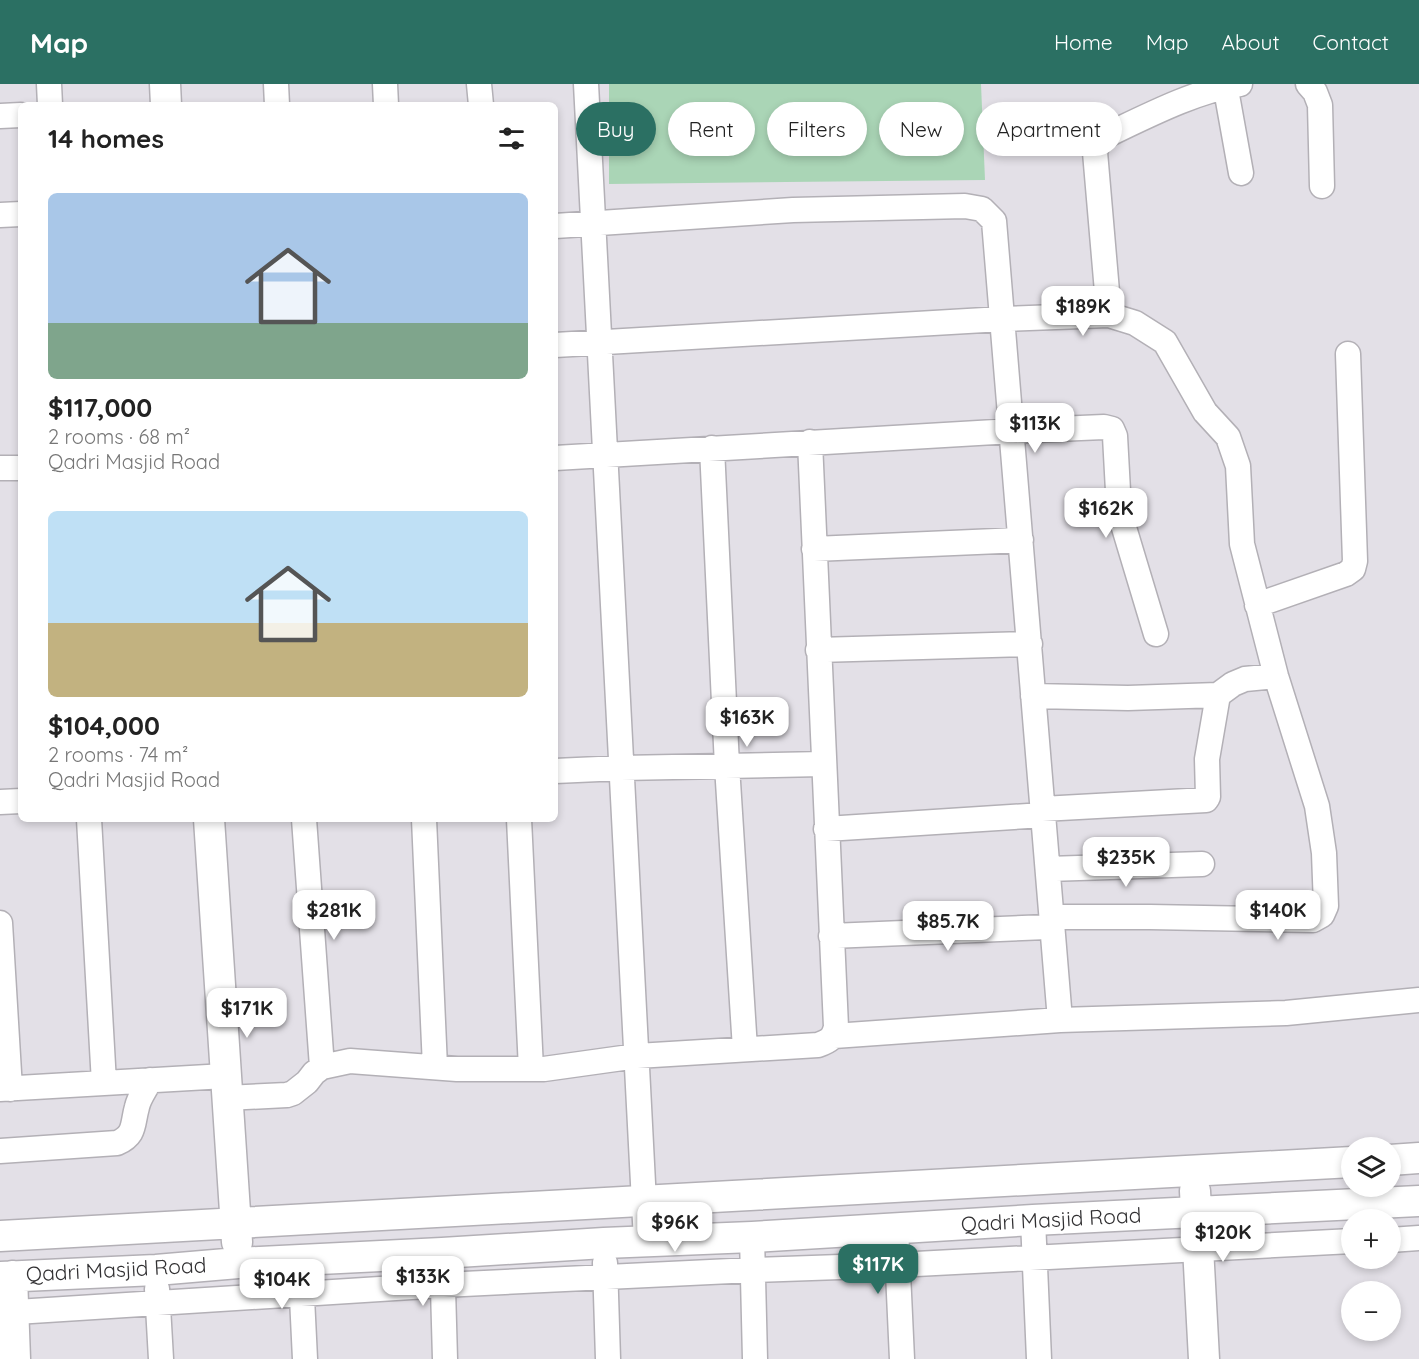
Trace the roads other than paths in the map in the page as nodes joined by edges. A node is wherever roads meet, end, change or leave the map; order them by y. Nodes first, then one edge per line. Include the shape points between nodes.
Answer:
1 (49, 84) edge
2 (165, 84) edge
3 (276, 84) edge
4 (386, 84) edge
5 (480, 84) edge
6 (586, 84) edge
7 (1308, 84) edge
8 (1231, 85) edge
9 (50, 102) edge
10 (166, 102) edge
11 (277, 102) edge
12 (386, 102) edge
13 (481, 102) edge
14 (18, 115) edge
15 (0, 116) edge
16 (1240, 173) dead end
17 (1322, 186) dead end
18 (18, 214) edge
19 (0, 215) edge
20 (594, 224) junction
21 (558, 226) edge
22 (1109, 315) junction
23 (1002, 319) junction
24 (600, 343) junction
25 (558, 345) edge
26 (1348, 354) dead end
27 (1012, 431) junction
28 (810, 442) junction
29 (712, 448) junction
30 (605, 454) junction
31 (558, 458) edge
32 (0, 468) edge
33 (18, 468) edge
34 (1021, 540) junction
35 (814, 549) junction
36 (1257, 605) junction
37 (1156, 634) dead end
38 (1029, 644) junction
39 (819, 651) junction
40 (1276, 676) junction
41 (1218, 695) junction
42 (1034, 696) junction
43 (823, 764) junction
44 (727, 766) junction
45 (621, 768) junction
46 (558, 771) edge
47 (18, 801) edge
48 (0, 802) edge
49 (1043, 812) junction
50 (89, 822) edge
51 (209, 822) edge
52 (304, 822) edge
53 (424, 822) edge
54 (519, 822) edge
55 (826, 829) junction
56 (1202, 864) dead end
57 (1048, 870) junction
58 (1052, 920) junction
59 (0, 923) edge
60 (831, 936) junction
61 (1419, 1000) edge
62 (1060, 1020) junction
63 (834, 1036) junction
64 (745, 1049) junction
65 (637, 1056) junction
66 (322, 1067) junction
67 (435, 1067) junction
68 (531, 1069) junction
69 (150, 1080) junction
70 (104, 1083) junction
71 (225, 1087) junction
72 (5, 1089) edge
73 (0, 1151) edge
74 (1419, 1158) edge
75 (1401, 1159) edge
76 (1341, 1163) edge
77 (1194, 1171) junction
78 (644, 1200) junction
79 (1419, 1201) edge
80 (1196, 1211) junction
81 (1033, 1220) junction
82 (235, 1223) junction
83 (896, 1229) junction
84 (0, 1236) edge
85 (752, 1237) junction
86 (1419, 1238) edge
87 (1401, 1239) edge
88 (646, 1241) junction
89 (1341, 1242) edge
90 (604, 1243) junction
91 (1198, 1248) junction
92 (442, 1253) junction
93 (1035, 1257) junction
94 (300, 1260) junction
95 (238, 1263) junction
96 (897, 1265) junction
97 (156, 1270) junction
98 (752, 1270) junction
99 (6, 1276) edge
100 (606, 1277) junction
101 (443, 1286) junction
102 (302, 1293) junction
103 (158, 1304) junction
104 (7, 1313) edge
105 (15, 1359) edge
106 (161, 1359) edge
107 (305, 1359) edge
108 (446, 1359) edge
109 (608, 1359) edge
110 (755, 1359) edge
111 (902, 1359) edge
112 (1039, 1359) edge
113 (1204, 1359) edge

1 - 9 street
2 - 10 street
3 - 11 street
4 - 12 street
5 - 13 street
6 - 20 street
7 - 17 street via 1320,105
8 - 16 street
8 - 22 street via 1165,108 1105,136 1098,144 1095,152
14 - 15 street
18 - 19 street
20 - 21 street
20 - 23 street via 793,210 965,206 982,209 994,221
20 - 24 street
22 - 23 street
22 - 36 street via 1135,323 1165,342 1205,412 1228,437 1238,466 1242,544
23 - 24 street
23 - 27 street
24 - 25 street
24 - 30 street
26 - 36 street via 1353,569
27 - 28 street
27 - 34 street
27 - 37 street via 1112,429 1122,521
28 - 29 street
28 - 35 street
29 - 30 street
29 - 44 street
30 - 31 street
30 - 45 street
32 - 33 street
34 - 35 street
34 - 38 street
35 - 39 street
36 - 40 street
38 - 39 street
38 - 42 street
39 - 43 street
40 - 41 street via 1245,679
40 - 58 street via 1317,806 1326,906 1322,915 1313,920
41 - 42 street
41 - 49 street via 1207,759 1206,800
42 - 49 street
43 - 44 street
43 - 55 street
44 - 45 street
44 - 64 street
45 - 46 street
45 - 65 street
47 - 48 street
49 - 55 street
49 - 57 street
50 - 70 street
51 - 71 street
52 - 66 street
53 - 67 street
54 - 68 street
55 - 60 street
56 - 57 street
57 - 58 street
58 - 60 street via 1047,927
58 - 62 street
59 - 72 street
60 - 63 street
61 - 62 street via 1286,1013
62 - 63 street
63 - 64 street via 818,1045
64 - 65 street
65 - 68 street
65 - 78 street
66 - 67 street via 350,1061
66 - 71 street via 287,1095
67 - 68 street
69 - 70 street
69 - 71 street
69 - 73 street via 137,1105 127,1139 117,1143
70 - 72 street
71 - 82 street
74 - 75 street
76 - 77 street, Qadri Masjid Road
77 - 78 street, Qadri Masjid Road
77 - 80 street
78 - 82 street, Qadri Masjid Road
78 - 88 street
79 - 80 street, Qadri Masjid Road
80 - 81 street, Qadri Masjid Road
80 - 91 street
81 - 83 street, Qadri Masjid Road
81 - 93 street
82 - 84 street, Qadri Masjid Road
82 - 95 street
83 - 85 street, Qadri Masjid Road
83 - 96 street
85 - 88 street, Qadri Masjid Road
85 - 98 street
86 - 87 street
88 - 90 street, Qadri Masjid Road
89 - 91 street
90 - 92 street, Qadri Masjid Road
90 - 100 street
91 - 93 street
91 - 113 street
92 - 94 street, Qadri Masjid Road
92 - 101 street
93 - 96 street
93 - 112 street
94 - 95 street, Qadri Masjid Road
94 - 102 street
95 - 97 street, Qadri Masjid Road
96 - 98 street
96 - 111 street
97 - 99 street, Qadri Masjid Road
97 - 103 street
98 - 100 street
98 - 110 street
99 - 104 street
100 - 101 street
100 - 109 street
101 - 102 street
101 - 108 street
102 - 103 street
102 - 107 street
103 - 104 street
103 - 106 street
104 - 105 street

